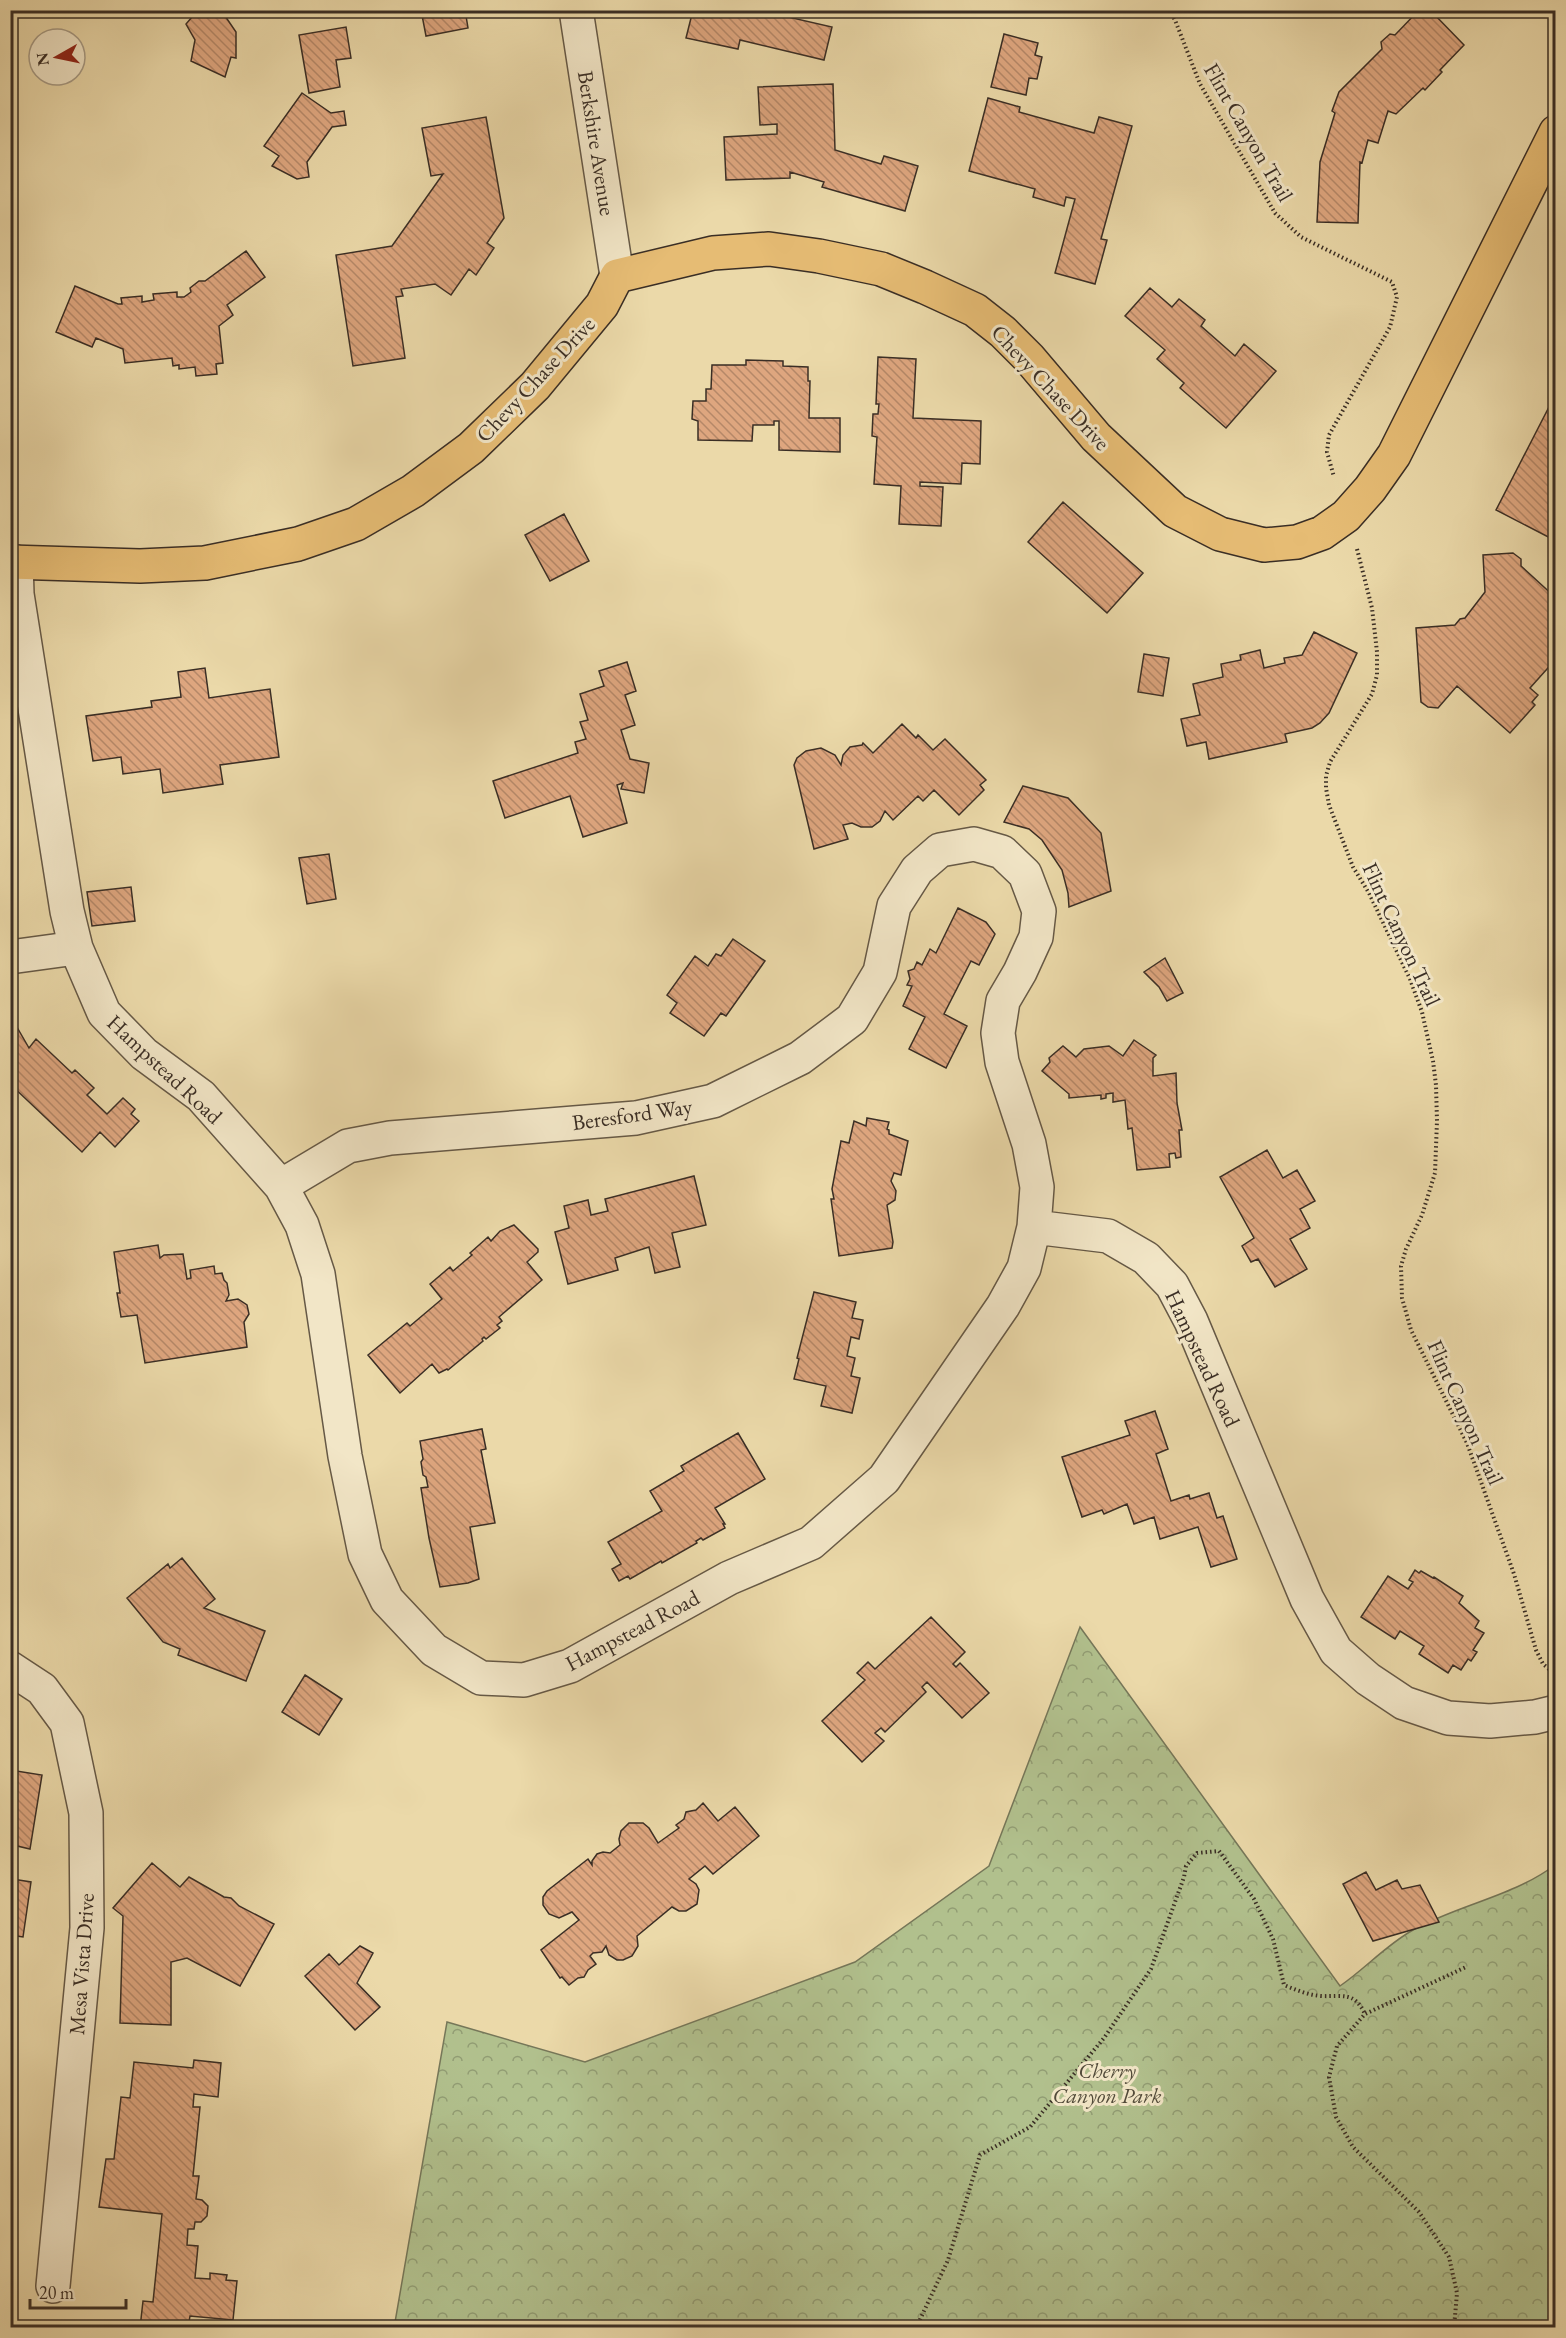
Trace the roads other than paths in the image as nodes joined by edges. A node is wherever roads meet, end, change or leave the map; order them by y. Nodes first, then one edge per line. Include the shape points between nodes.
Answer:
1 (576, 10) edge
2 (1556, 132) edge
3 (617, 276) junction
4 (13, 562) edge
5 (76, 948) junction
6 (10, 957) edge
7 (280, 1186) junction
8 (1034, 1227) junction
9 (10, 1668) edge
10 (1556, 1712) edge
11 (53, 2286) dead end

1 - 3 street, Berkshire Avenue
2 - 3 main road, Chevy Chase Drive via 1394,455 1346,516 1322,533 1281,545 1264,545 1220,534 1175,511 1096,437 1004,332 975,310 925,287 881,270 769,249 714,253
3 - 4 main road, Chevy Chase Drive via 602,306 535,386 471,448 413,491 356,524 298,544 205,563 140,566
4 - 5 street, Hampstead Road
5 - 6 street
5 - 7 street, Hampstead Road via 104,1013 144,1054 201,1096
7 - 8 street, Beresford Way via 348,1146 390,1138 636,1118 713,1101 800,1058 852,1019 880,972 894,906 917,870 940,850 974,844 1002,852 1025,874 1039,911 1036,937 1004,1001 998,1033 1002,1062 1029,1144 1037,1187
7 - 8 street, Hampstead Road via 302,1225 318,1274 345,1456 365,1554 387,1600 434,1650 480,1678 524,1680 570,1666 729,1578 811,1543 884,1479 1003,1306 1024,1268
8 - 10 street, Hampstead Road via 1108,1236 1146,1258 1172,1285 1191,1321 1307,1599 1336,1651 1404,1703 1448,1718 1490,1721
9 - 11 street, Mesa Vista Drive via 42,1689 67,1723 86,1813 87,1928

